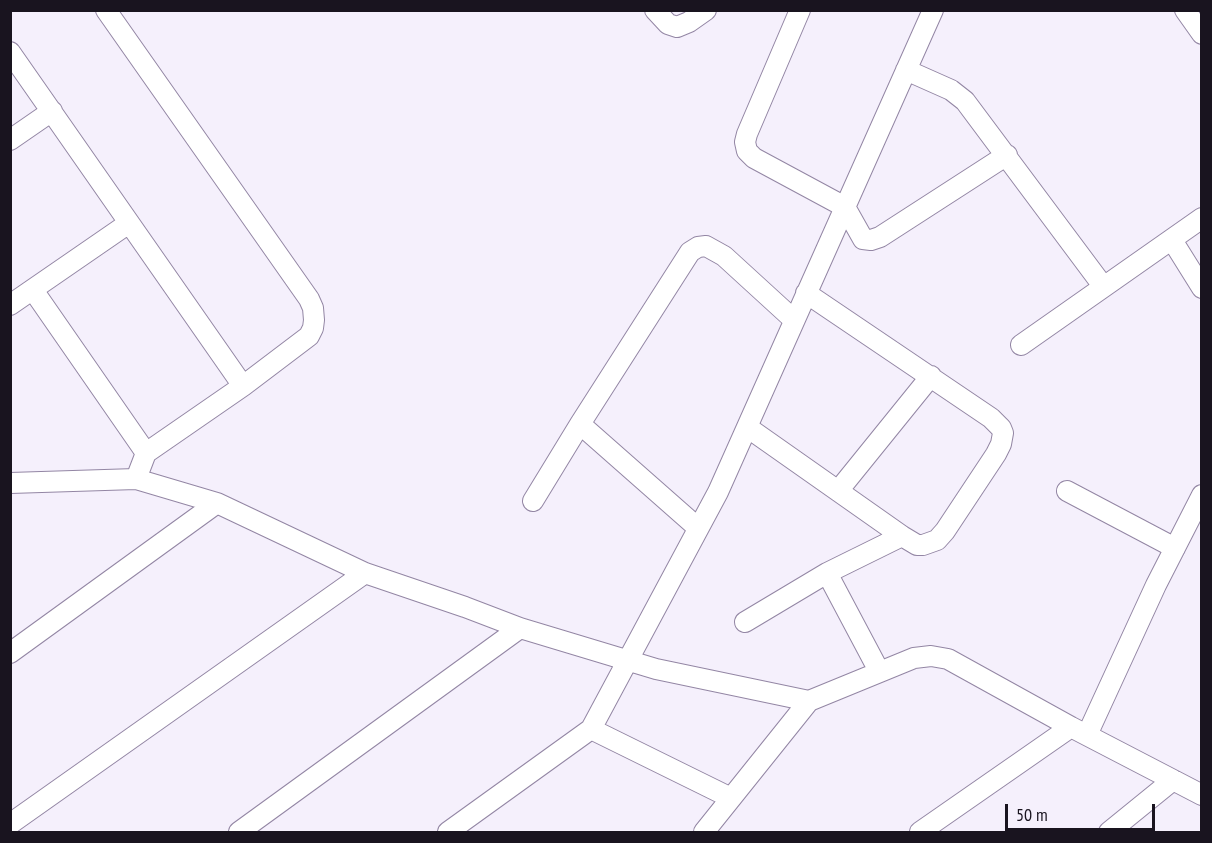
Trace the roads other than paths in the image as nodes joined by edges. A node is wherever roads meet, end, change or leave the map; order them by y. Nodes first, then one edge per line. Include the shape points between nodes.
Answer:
1 (106, 10) edge
2 (655, 10) edge
3 (706, 10) edge
4 (800, 10) edge
5 (933, 10) edge
6 (1185, 10) edge
7 (1202, 34) edge
8 (10, 52) edge
9 (906, 70) junction
10 (52, 111) junction
11 (10, 140) edge
12 (1007, 155) junction
13 (845, 207) junction
14 (1202, 218) edge
15 (129, 223) junction
16 (1172, 240) junction
17 (1103, 286) junction
18 (1202, 288) edge
19 (33, 290) junction
20 (806, 293) junction
21 (10, 305) edge
22 (794, 320) junction
23 (1021, 345) dead end
24 (931, 376) junction
25 (243, 386) junction
26 (580, 424) junction
27 (747, 427) junction
28 (146, 453) junction
29 (136, 479) junction
30 (10, 483) edge
31 (838, 491) junction
32 (1067, 491) dead end
33 (1202, 495) edge
34 (533, 501) dead end
35 (217, 503) junction
36 (1196, 520) edge
37 (698, 528) junction
38 (902, 536) junction
39 (1175, 548) junction
40 (365, 573) junction
41 (827, 573) junction
42 (745, 622) dead end
43 (520, 628) junction
44 (10, 653) edge
45 (627, 660) junction
46 (879, 671) junction
47 (809, 701) junction
48 (591, 729) junction
49 (1079, 731) junction
50 (1173, 780) junction
51 (1202, 795) edge
52 (731, 798) junction
53 (10, 824) edge
54 (239, 832) edge
55 (448, 832) edge
56 (704, 832) edge
57 (920, 832) edge
58 (1109, 832) edge

1 - 25 street via 313,308 315,320 309,336
2 - 3 street via 668,24 677,27
4 - 13 street via 747,134 747,151
5 - 9 street
6 - 7 street
8 - 10 street
9 - 12 street via 951,90
9 - 13 street
10 - 11 street
10 - 15 street
12 - 13 street via 871,240 863,239
12 - 17 street
13 - 20 street
14 - 16 street
15 - 19 street
15 - 25 street
16 - 17 street
16 - 18 street
17 - 23 street
19 - 21 street
19 - 28 street
20 - 22 street
20 - 24 street
22 - 26 street via 724,256 706,246 698,247 680,266
22 - 27 street
24 - 31 street
24 - 38 street via 991,418 1004,436 938,540 917,545
25 - 28 street
26 - 34 street
26 - 37 street
27 - 31 street
27 - 37 street
28 - 29 street
29 - 30 street
29 - 35 street
31 - 38 street
32 - 39 street
33 - 36 street
35 - 40 street
35 - 44 street
36 - 39 street
37 - 45 street
38 - 41 street
39 - 49 street
40 - 43 street
40 - 53 street
41 - 42 street
41 - 46 street
43 - 45 street
43 - 54 street
45 - 47 street
45 - 48 street
46 - 47 street
46 - 49 street via 914,658 948,659
47 - 52 street
48 - 52 street
48 - 55 street
49 - 50 street
49 - 57 street
50 - 51 street
50 - 58 street
52 - 56 street

